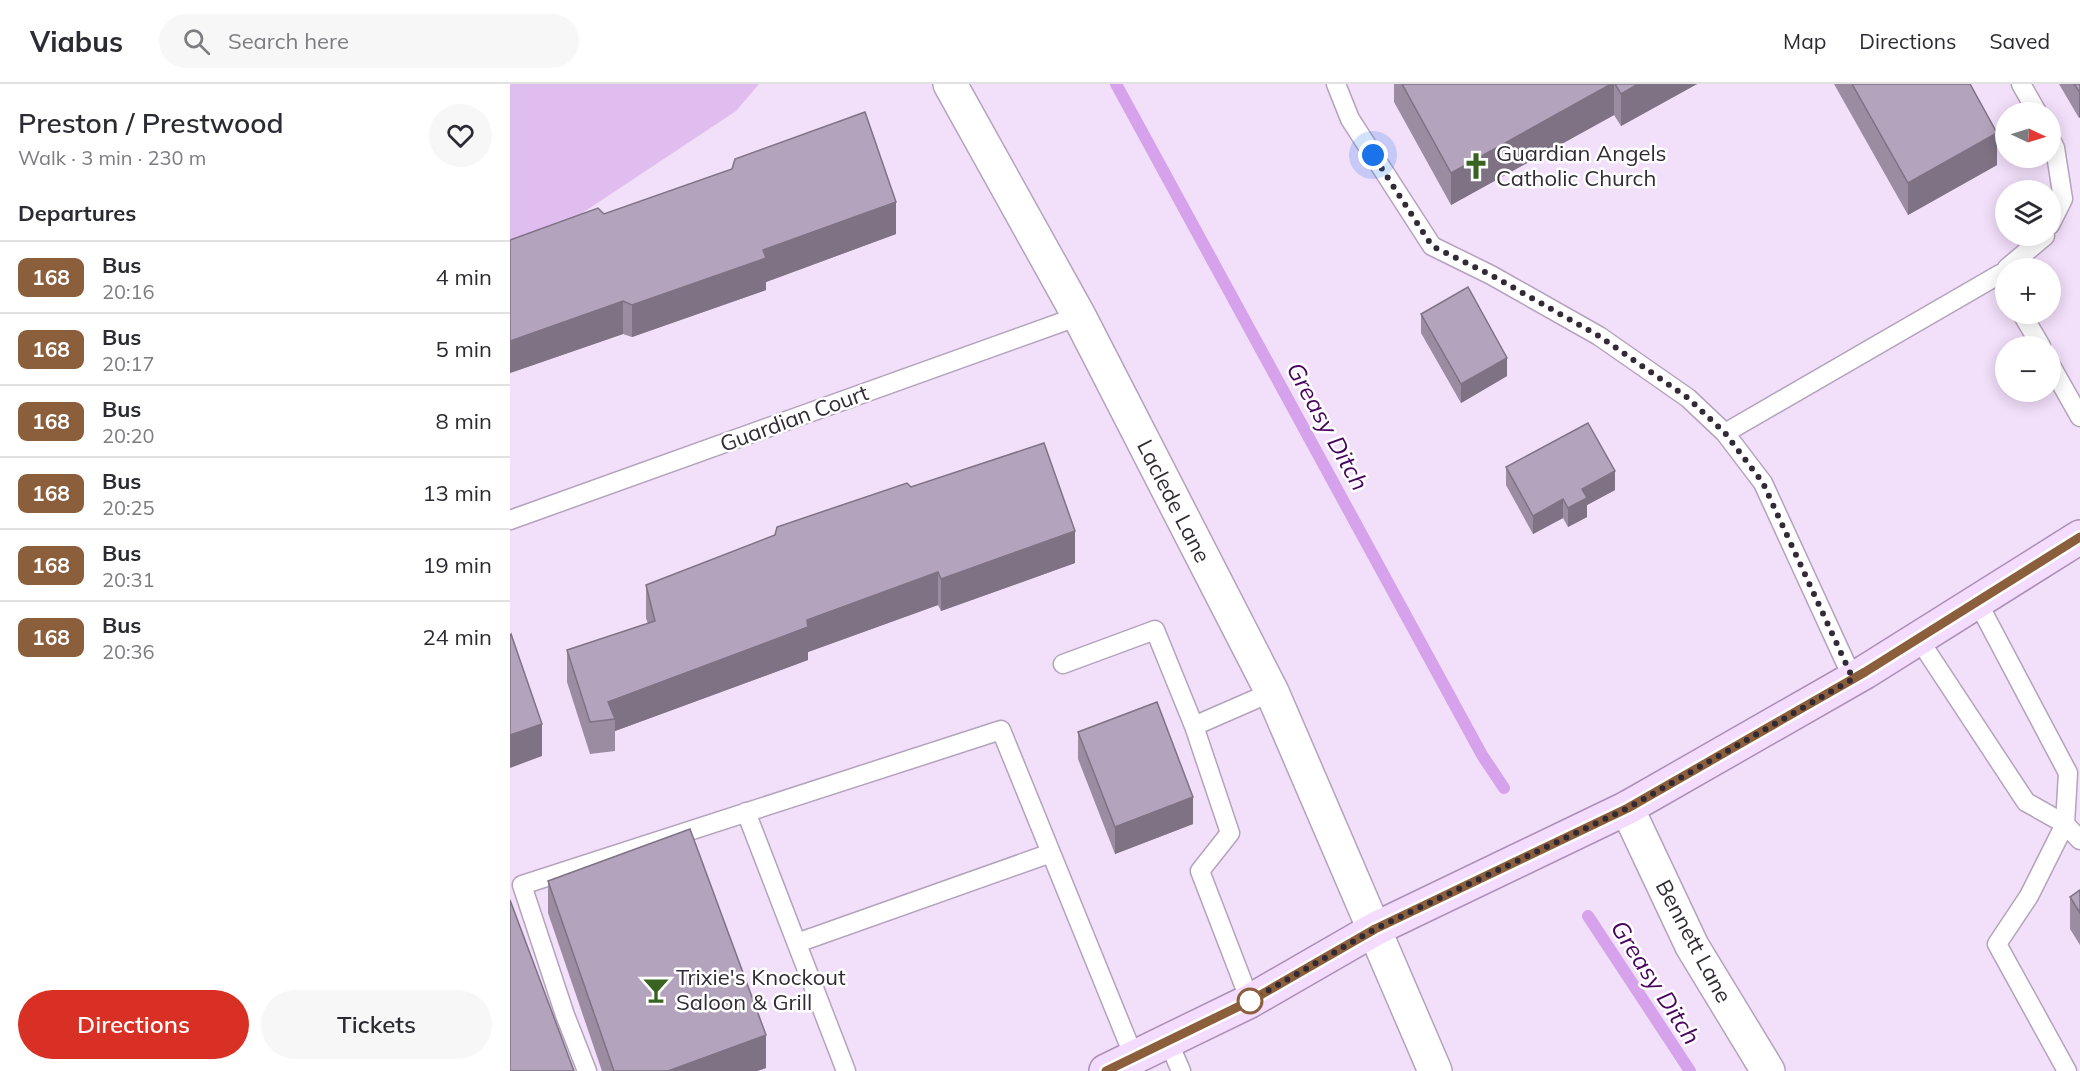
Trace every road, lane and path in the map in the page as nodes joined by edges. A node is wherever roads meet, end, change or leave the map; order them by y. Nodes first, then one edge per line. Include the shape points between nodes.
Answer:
1 (950, 84) edge
2 (1336, 84) edge
3 (2021, 84) edge
4 (2031, 102) edge
5 (2061, 186) edge
6 (2061, 203) edge
7 (2034, 246) edge
8 (2021, 258) edge
9 (1995, 279) edge
10 (1079, 316) junction
11 (2061, 383) edge
12 (2080, 417) edge
13 (1725, 433) junction
14 (510, 520) edge
15 (2080, 537) edge
16 (1977, 601) junction
17 (1918, 638) junction
18 (1063, 664) dead end
19 (1853, 679) junction
20 (1272, 692) junction
21 (1194, 726) junction
22 (1628, 808) junction
23 (746, 812) junction
24 (2065, 824) junction
25 (2080, 840) edge
26 (1051, 853) junction
27 (1375, 929) junction
28 (797, 944) junction
29 (1250, 1001) junction
30 (1168, 1041) junction
31 (1120, 1064) edge
32 (587, 1071) edge
33 (846, 1071) edge
34 (1181, 1071) edge
35 (1435, 1071) edge
36 (1768, 1071) edge
37 (2067, 1071) edge

1 - 10 street, Laclede Lane
2 - 13 lane via 1350,119 1432,246 1599,336 1688,398
3 - 4 lane
5 - 6 lane
7 - 8 lane
9 - 13 lane
10 - 14 lane, Guardian Court
10 - 20 street, Laclede Lane
11 - 12 lane
13 - 19 lane via 1763,483
15 - 16 main road
16 - 17 main road
16 - 24 lane via 2068,773
17 - 19 main road
17 - 24 lane via 2026,802
18 - 21 lane via 1155,630
19 - 22 main road
20 - 21 lane
20 - 27 street, Laclede Lane
21 - 29 lane via 1230,833 1200,871
22 - 27 main road
22 - 36 street, Bennett Lane via 1692,946
23 - 26 lane via 1001,730
23 - 28 lane
23 - 32 lane via 522,885
24 - 25 lane
24 - 37 lane via 2029,896 1997,944
26 - 28 lane
26 - 31 lane
27 - 29 main road
27 - 35 street, Laclede Lane
28 - 33 lane
29 - 30 main road
30 - 31 main road
30 - 34 lane

